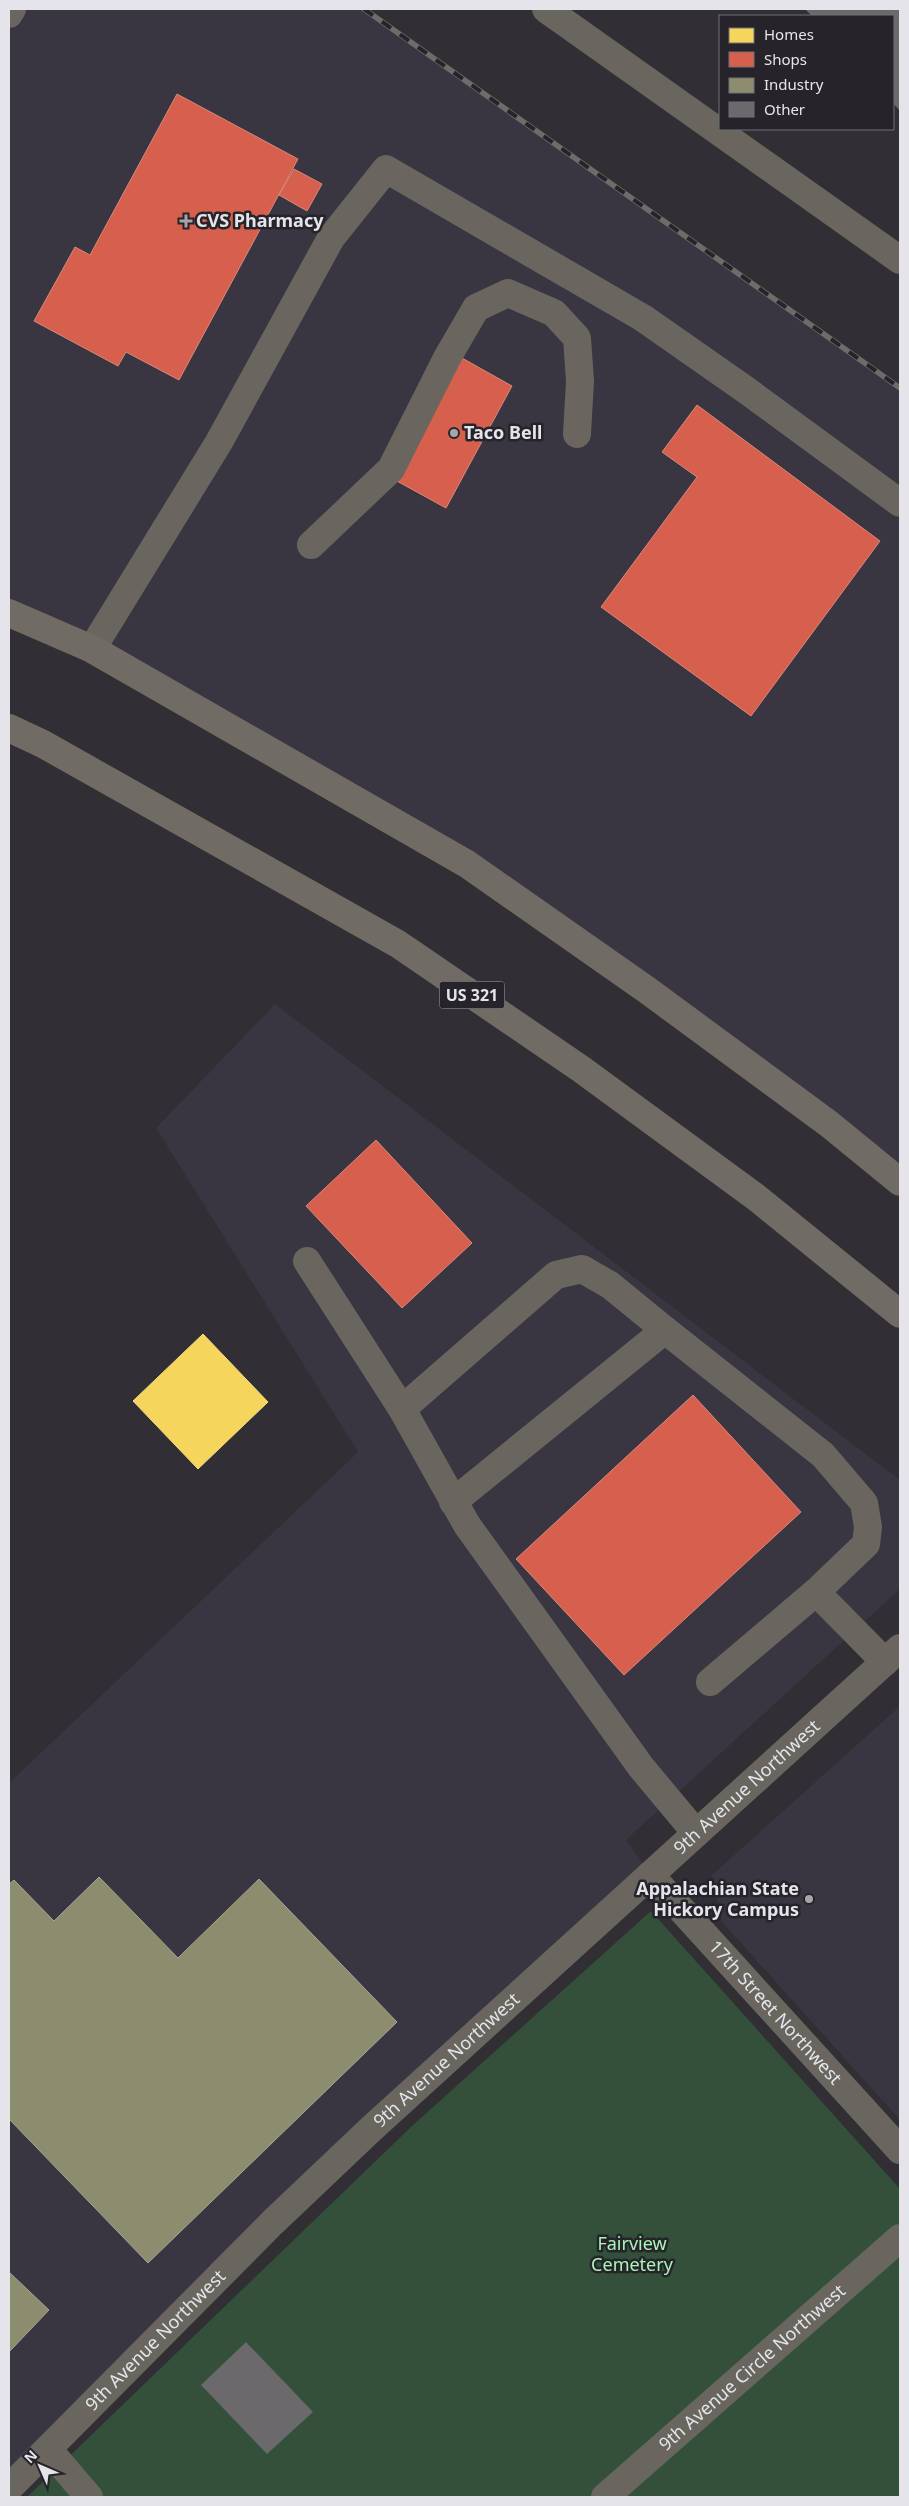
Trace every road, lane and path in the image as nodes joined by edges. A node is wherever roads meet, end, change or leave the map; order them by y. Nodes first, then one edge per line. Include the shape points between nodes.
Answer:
1 (12, 9) edge
2 (546, 9) edge
3 (9, 14) edge
4 (900, 260) edge
5 (576, 434) dead end
6 (900, 503) edge
7 (311, 545) dead end
8 (9, 606) edge
9 (9, 613) edge
10 (37, 625) junction
11 (92, 649) junction
12 (9, 728) edge
13 (900, 1182) edge
14 (307, 1261) dead end
15 (900, 1314) edge
16 (665, 1330) junction
17 (402, 1409) junction
18 (453, 1502) junction
19 (816, 1592) junction
20 (893, 1655) edge
21 (710, 1682) dead end
22 (696, 1834) junction
23 (650, 1875) junction
24 (900, 2150) edge
25 (900, 2238) edge
26 (48, 2449) junction
27 (9, 2488) edge
28 (89, 2497) edge
29 (604, 2497) edge

1 - 3 main road
2 - 4 street
5 - 7 street via 580,381 577,338 554,313 508,293 476,308 391,469
6 - 11 street via 643,318 386,169 332,238 219,442
8 - 10 highway
9 - 10 highway
10 - 11 highway
11 - 13 highway via 467,864 718,1042 829,1124
12 - 15 highway, US 321 via 43,744 398,944 581,1068 757,1198
14 - 17 street
16 - 17 street via 610,1285 582,1270 556,1276
16 - 18 street
16 - 19 street via 823,1455 864,1503 868,1527 866,1544
17 - 18 street
18 - 22 street via 641,1767
19 - 20 street
19 - 21 street
20 - 22 street, 9th Avenue Northwest
22 - 23 street, 9th Avenue Northwest
23 - 24 street, 17th Street Northwest
23 - 26 street, 9th Avenue Northwest via 308,2189
25 - 29 street, 9th Avenue Circle Northwest
26 - 27 street, 9th Avenue Northwest
26 - 28 street

